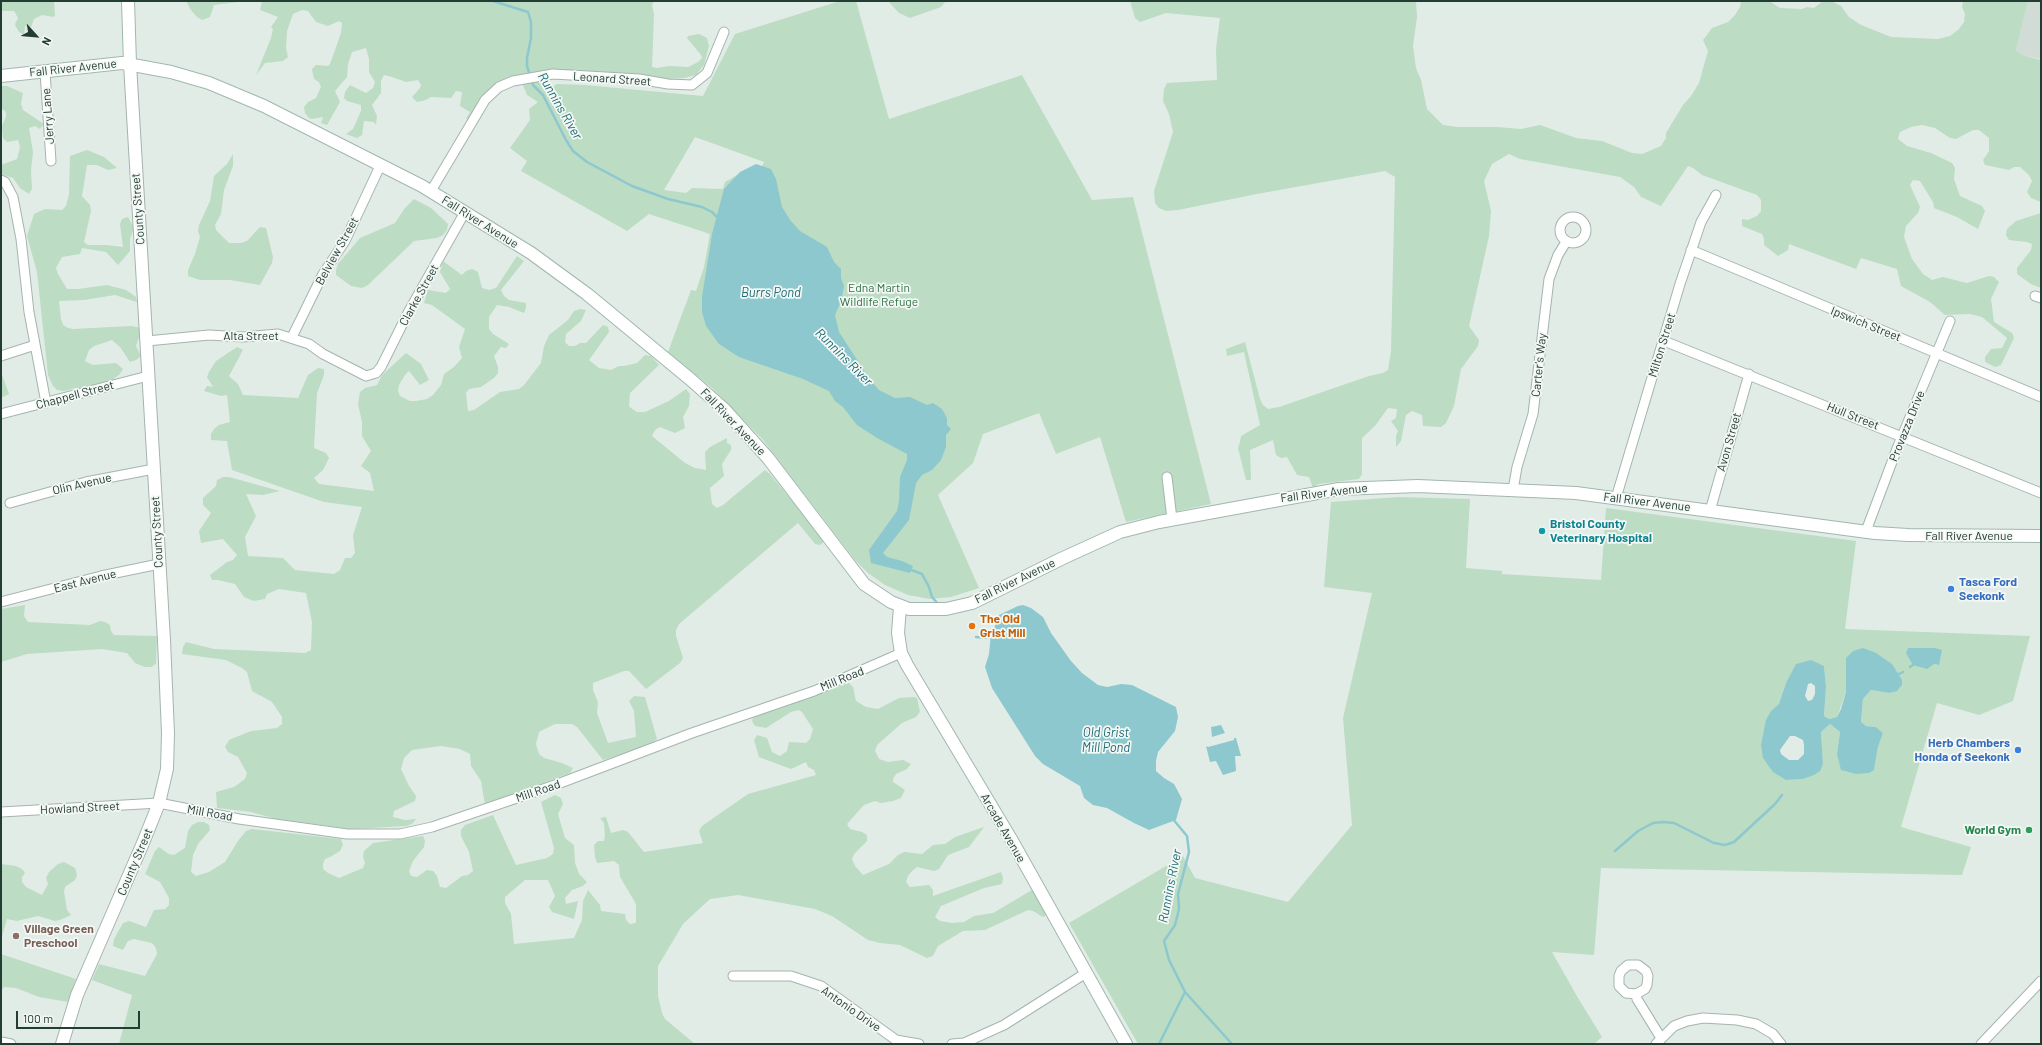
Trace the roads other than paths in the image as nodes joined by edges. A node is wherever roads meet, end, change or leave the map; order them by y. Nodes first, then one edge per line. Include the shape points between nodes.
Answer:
1 (128, 1) edge
2 (724, 32) dead end
3 (130, 64) junction
4 (45, 72) junction
5 (1, 76) edge
6 (51, 161) dead end
7 (381, 164) junction
8 (1, 180) edge
9 (431, 191) junction
10 (1716, 195) dead end
11 (465, 212) junction
12 (1566, 242) dead end
13 (1691, 250) junction
14 (1950, 321) dead end
15 (292, 337) junction
16 (147, 341) junction
17 (1664, 341) junction
18 (35, 345) junction
19 (1937, 353) junction
20 (1, 356) edge
21 (1749, 374) junction
22 (370, 375) joint
23 (148, 376) junction
24 (2041, 397) edge
25 (46, 403) junction
26 (1, 414) edge
27 (1902, 437) junction
28 (154, 469) junction
29 (1168, 477) dead end
30 (1513, 490) junction
31 (2041, 493) edge
32 (1616, 498) junction
33 (10, 504) dead end
34 (1710, 511) junction
35 (1172, 519) junction
36 (1866, 531) junction
37 (2041, 536) edge
38 (159, 564) junction
39 (1, 602) edge
40 (900, 607) junction
41 (901, 653) junction
42 (159, 804) junction
43 (1, 812) edge
44 (1086, 973) junction
45 (734, 976) dead end
46 (2041, 982) edge
47 (1636, 994) dead end
48 (1658, 1041) edge
49 (1, 1042) edge
50 (11, 1044) edge
51 (62, 1044) edge
52 (919, 1044) edge
53 (952, 1044) edge
54 (1126, 1044) edge
55 (1781, 1044) edge
56 (1982, 1044) edge

1 - 3 main road, County Street
2 - 9 street, Leonard Street via 707,74 692,85 553,74 513,81 499,87 485,100
3 - 4 main road, Fall River Avenue
3 - 7 main road, Fall River Avenue via 171,72 233,93
3 - 16 main road, County Street
4 - 5 main road, Fall River Avenue
4 - 6 street, Jerry Lane
7 - 9 main road, Fall River Avenue
7 - 15 street, Belview Street via 345,241 323,274
8 - 18 street via 5,182 13,197
9 - 11 main road, Fall River Avenue
10 - 13 street, Milton Street via 1701,222
11 - 22 street, Clarke Street via 409,311 381,367
11 - 40 main road, Fall River Avenue via 531,253 587,294 724,410 788,482 864,584
12 - 30 street, Carter's Way via 1549,279 1533,414 1516,467
13 - 17 street, Milton Street
13 - 19 street, Ipswich Street
14 - 19 street, Provazza Drive
15 - 16 street, Alta Street via 278,334 244,337 209,335
15 - 22 street, Alta Street via 309,344 348,368 366,376
16 - 23 main road, County Street
17 - 21 street, Hull Street
17 - 32 street, Milton Street
18 - 20 street
18 - 25 street
19 - 24 street, Ipswich Street
19 - 27 street, Provazza Drive
21 - 27 street, Hull Street
21 - 34 street, Avon Street
23 - 25 street, Chappell Street
23 - 28 main road, County Street
25 - 26 street, Chappell Street
27 - 31 street, Hull Street
27 - 36 street, Provazza Drive
28 - 33 street, Olin Avenue via 86,482
28 - 38 main road, County Street
29 - 35 street
30 - 32 main road, Fall River Avenue
30 - 35 main road, Fall River Avenue via 1418,486 1339,489
32 - 34 main road, Fall River Avenue
34 - 36 main road, Fall River Avenue
35 - 40 main road, Fall River Avenue via 1120,532 972,603 946,609
36 - 37 main road, Fall River Avenue via 1908,535
38 - 39 street, East Avenue
38 - 42 main road, County Street via 168,733 167,769
40 - 41 main road, Arcade Avenue via 898,633
41 - 42 street, Mill Road via 814,691 692,733 555,786 426,829 400,834 347,834 239,819
41 - 44 main road, Arcade Avenue via 1011,839
42 - 43 street, Howland Street
42 - 51 main road, County Street via 78,995
44 - 53 street via 1004,1025 964,1043
44 - 54 main road, Arcade Avenue
45 - 52 street, Antonio Drive via 791,976 820,986 896,1040
46 - 56 street
47 - 48 street via 1639,1006
48 - 55 street via 1681,1023 1696,1018 1710,1018 1756,1024 1773,1034
49 - 50 street

